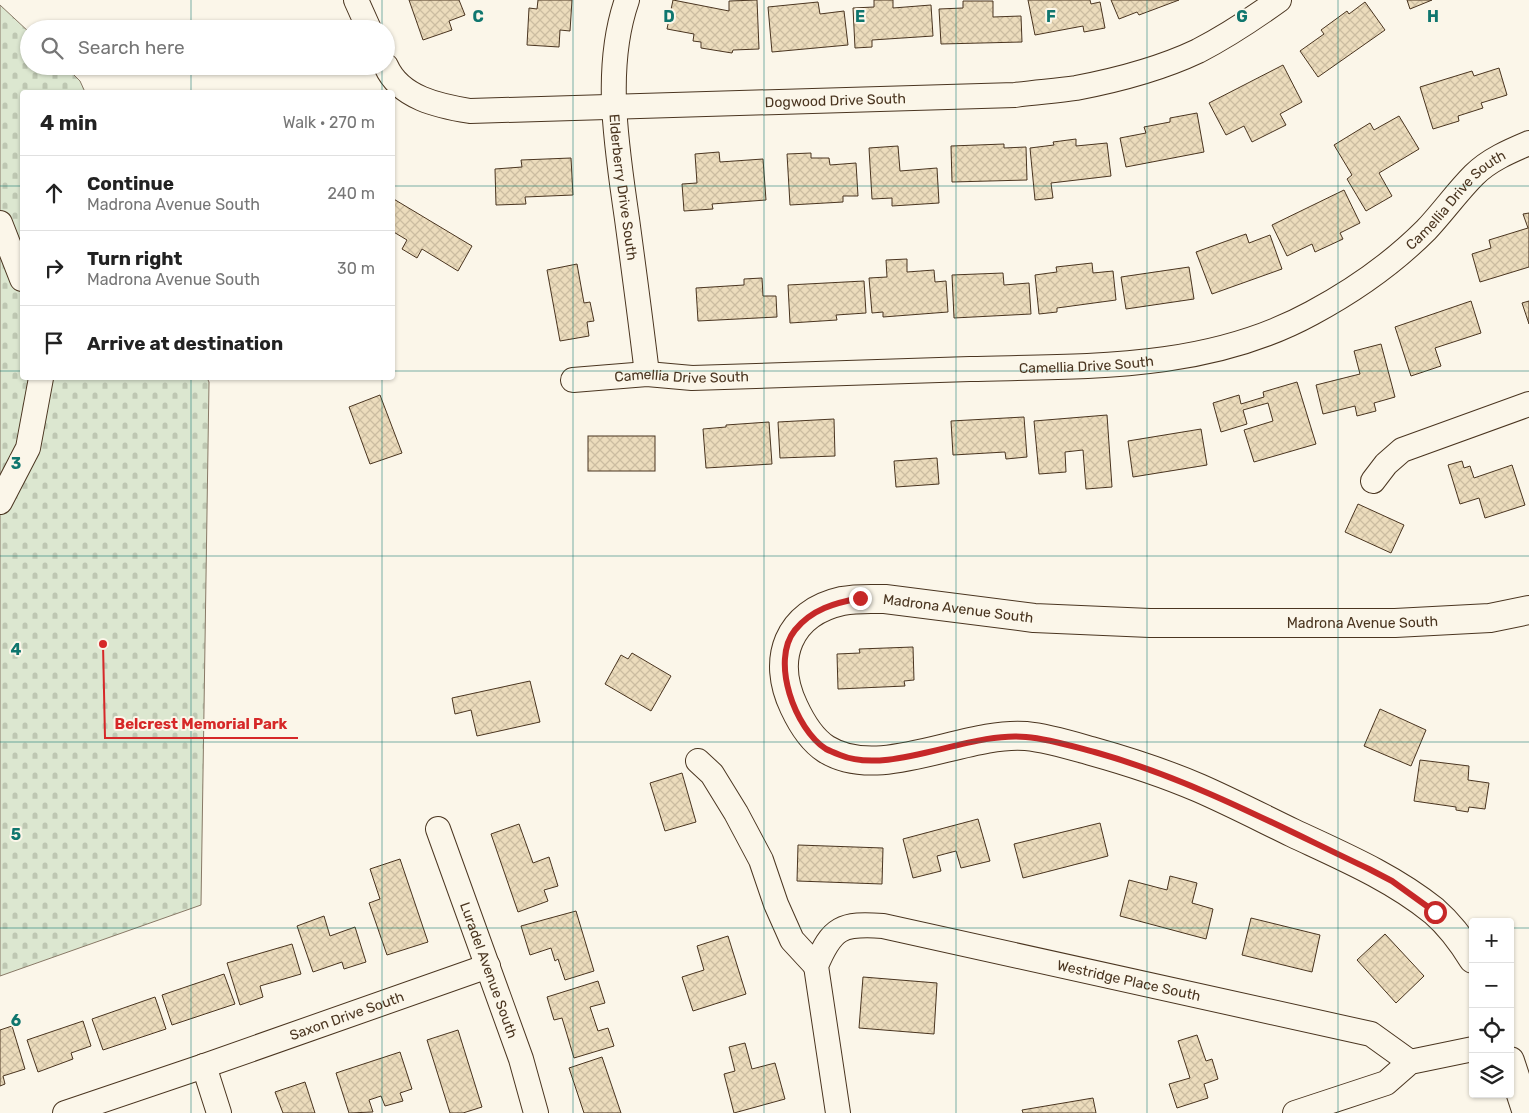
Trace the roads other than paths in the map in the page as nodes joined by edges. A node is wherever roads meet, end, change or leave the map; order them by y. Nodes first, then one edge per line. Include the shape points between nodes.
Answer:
1 (356, 0) edge
2 (626, 0) edge
3 (1279, 0) edge
4 (365, 20) edge
5 (393, 75) edge
6 (615, 105) junction
7 (1529, 143) edge
8 (0, 223) edge
9 (20, 273) edge
10 (647, 374) junction
11 (41, 380) edge
12 (573, 380) dead end
13 (1529, 404) edge
14 (1373, 482) dead end
15 (0, 502) edge
16 (1529, 610) edge
17 (698, 761) dead end
18 (438, 829) dead end
19 (1469, 953) edge
20 (488, 966) junction
21 (816, 966) junction
22 (1469, 1050) edge
23 (1410, 1062) junction
24 (204, 1066) junction
25 (1514, 1073) edge
26 (65, 1113) edge
27 (220, 1113) edge
28 (536, 1113) edge
29 (838, 1113) edge
30 (1295, 1113) edge
31 (1527, 1113) edge

1 - 4 street
2 - 6 street, Elderberry Drive South via 614,60
3 - 6 street, Dogwood Drive South via 1198,50 1131,75 1076,88 1015,95
5 - 6 street, Dogwood Drive South via 402,88 424,100 470,111
6 - 10 street, Elderberry Drive South
7 - 10 street, Camellia Drive South via 1498,157 1475,174 1425,230 1362,283 1279,330 1233,346 1190,356 1112,365 692,378
8 - 9 street
10 - 12 street, Camellia Drive South
11 - 15 street via 28,448
13 - 14 street via 1402,450
16 - 19 main road, Madrona Avenue South via 1490,618 1395,623 1150,623 1034,618 860,598 821,608 794,631 786,646 784,662 790,698 799,717 825,748 842,756 873,761 892,759 999,737 1026,736 1127,761 1198,787 1392,881 1435,912 1457,934
17 - 21 street via 712,774 761,860 792,940
18 - 20 street, Luradel Avenue South
20 - 24 street, Saxon Drive South
20 - 28 street, Luradel Avenue South via 521,1059
21 - 23 street, Westridge Place South via 823,949 838,930 858,924 883,926 1371,1034
21 - 29 street
22 - 23 street
23 - 30 street via 1386,1083
24 - 26 street, Saxon Drive South
24 - 27 street
25 - 31 main road

